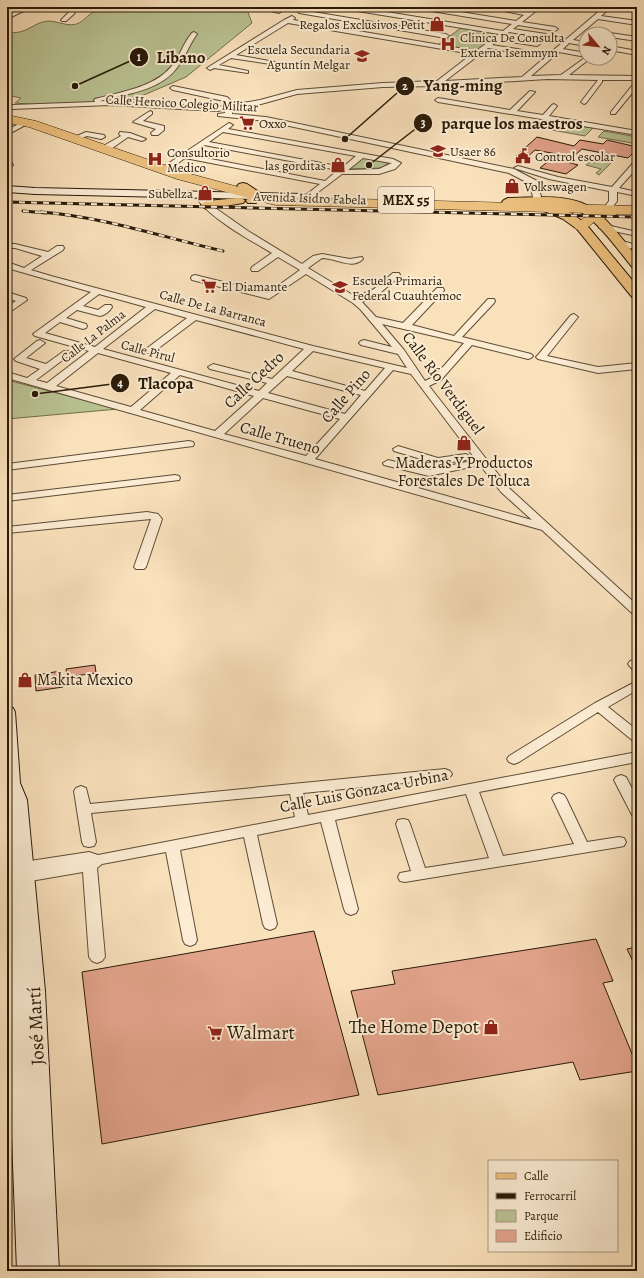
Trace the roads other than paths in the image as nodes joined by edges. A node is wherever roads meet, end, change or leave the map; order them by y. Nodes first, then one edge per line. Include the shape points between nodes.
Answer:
1 (29, 7) edge
2 (74, 7) edge
3 (257, 7) edge
4 (287, 7) edge
5 (310, 7) edge
6 (345, 7) edge
7 (419, 7) edge
8 (487, 7) edge
9 (538, 7) edge
10 (608, 7) edge
11 (409, 10) dead end
12 (279, 11) junction
13 (301, 12) junction
14 (529, 14) junction
15 (399, 16) junction
16 (597, 16) junction
17 (7, 17) edge
18 (64, 20) dead end
19 (289, 20) junction
20 (518, 23) junction
21 (637, 23) edge
22 (461, 26) junction
23 (555, 29) dead end
24 (506, 31) junction
25 (194, 34) dead end
26 (446, 36) junction
27 (546, 36) dead end
28 (618, 36) edge
29 (498, 38) junction
30 (637, 39) edge
31 (567, 41) junction
32 (578, 43) edge
33 (537, 44) dead end
34 (434, 46) junction
35 (487, 46) junction
36 (618, 49) edge
37 (557, 50) junction
38 (468, 51) junction
39 (478, 53) junction
40 (529, 53) dead end
41 (637, 53) edge
42 (578, 55) edge
43 (230, 56) junction
44 (462, 56) dead end
45 (275, 64) dead end
46 (578, 64) edge
47 (630, 71) dead end
48 (246, 72) dead end
49 (437, 74) dead end
50 (563, 77) junction
51 (625, 78) junction
52 (637, 78) edge
53 (524, 79) junction
54 (600, 81) junction
55 (637, 82) edge
56 (425, 83) junction
57 (436, 85) junction
58 (173, 88) dead end
59 (532, 92) dead end
60 (438, 100) dead end
61 (584, 102) dead end
62 (81, 105) junction
63 (262, 105) junction
64 (554, 106) dead end
65 (100, 111) dead end
66 (229, 111) junction
67 (11, 112) edge
68 (512, 112) junction
69 (136, 113) dead end
70 (150, 113) junction
71 (613, 113) dead end
72 (242, 116) junction
73 (585, 116) dead end
74 (545, 117) junction
75 (27, 122) junction
76 (579, 123) junction
77 (304, 125) junction
78 (222, 130) junction
79 (7, 133) edge
80 (155, 133) dead end
81 (637, 133) edge
82 (142, 139) dead end
83 (105, 142) junction
84 (203, 143) junction
85 (402, 146) junction
86 (184, 156) junction
87 (361, 156) junction
88 (637, 164) edge
89 (167, 167) junction
90 (342, 171) junction
91 (637, 175) edge
92 (555, 177) junction
93 (622, 180) junction
94 (630, 182) junction
95 (534, 183) junction
96 (326, 184) junction
97 (243, 186) junction
98 (7, 189) edge
99 (7, 194) edge
100 (637, 194) edge
101 (82, 195) junction
102 (210, 197) junction
103 (306, 197) junction
104 (254, 198) junction
105 (637, 199) edge
106 (239, 200) joint
107 (540, 203) junction
108 (427, 206) junction
109 (604, 208) junction
110 (637, 210) edge
111 (637, 214) edge
112 (578, 224) junction
113 (637, 234) edge
114 (618, 242) junction
115 (7, 246) edge
116 (60, 248) dead end
117 (637, 248) edge
118 (278, 254) junction
119 (50, 255) junction
120 (359, 259) dead end
121 (7, 265) edge
122 (637, 265) edge
123 (255, 269) dead end
124 (304, 269) junction
125 (24, 271) junction
126 (396, 275) dead end
127 (195, 278) dead end
128 (440, 290) dead end
129 (98, 291) junction
130 (637, 294) edge
131 (7, 295) edge
132 (356, 301) junction
133 (490, 301) dead end
134 (153, 306) junction
135 (76, 307) junction
136 (108, 307) dead end
137 (7, 311) edge
138 (194, 317) junction
139 (574, 317) dead end
140 (58, 319) junction
141 (374, 319) junction
142 (83, 326) dead end
143 (405, 327) junction
144 (456, 339) junction
145 (470, 342) junction
146 (40, 343) dead end
147 (364, 343) dead end
148 (311, 348) junction
149 (95, 350) junction
150 (148, 351) dead end
151 (401, 352) junction
152 (67, 353) dead end
153 (528, 356) dead end
154 (637, 366) edge
155 (213, 367) dead end
156 (391, 367) junction
157 (48, 368) junction
158 (178, 372) junction
159 (284, 372) junction
160 (414, 372) junction
161 (7, 375) edge
162 (29, 381) junction
163 (274, 382) junction
164 (423, 385) junction
165 (48, 387) junction
166 (261, 394) junction
167 (367, 394) junction
168 (132, 411) junction
169 (347, 418) junction
170 (216, 435) junction
171 (189, 444) dead end
172 (398, 450) dead end
173 (479, 459) junction
174 (307, 461) junction
175 (388, 463) dead end
176 (7, 467) edge
177 (175, 478) dead end
178 (7, 498) edge
179 (546, 528) junction
180 (7, 530) edge
181 (140, 567) dead end
182 (637, 611) edge
183 (637, 685) edge
184 (599, 706) junction
185 (7, 712) edge
186 (637, 737) edge
187 (637, 757) edge
188 (514, 759) dead end
189 (445, 774) dead end
190 (621, 780) dead end
191 (295, 788) junction
192 (471, 789) junction
193 (9, 791) edge
194 (81, 791) dead end
195 (559, 798) dead end
196 (7, 807) edge
197 (84, 809) junction
198 (637, 812) edge
199 (327, 817) junction
200 (303, 821) junction
201 (403, 824) dead end
202 (250, 832) junction
203 (89, 842) dead end
204 (619, 842) dead end
205 (172, 847) junction
206 (583, 848) junction
207 (93, 861) junction
208 (498, 862) junction
209 (18, 873) junction
210 (420, 875) junction
211 (405, 877) dead end
212 (351, 909) dead end
213 (270, 924) dead end
214 (10, 927) edge
215 (190, 940) dead end
216 (97, 957) dead end
217 (19, 991) edge
218 (14, 1100) edge
219 (29, 1271) edge
220 (47, 1271) edge

1 - 17 street
2 - 18 street via 72,13
3 - 12 street
4 - 12 street
5 - 13 street
6 - 15 street
7 - 20 street
8 - 14 street
9 - 14 street
10 - 16 street
11 - 15 street
12 - 19 street via 274,15
13 - 19 street
13 - 26 street
14 - 20 street
15 - 22 street
16 - 21 street
16 - 31 street
19 - 34 street
19 - 43 street
20 - 23 street
20 - 24 street
22 - 24 street
22 - 26 street
24 - 27 street
24 - 29 street
25 - 62 street via 188,40 173,69 157,82
26 - 34 street
28 - 30 street
29 - 33 street
29 - 35 street
31 - 32 street
31 - 37 street
34 - 38 street
35 - 39 street
35 - 40 street
36 - 41 street
37 - 42 street
37 - 53 street
38 - 39 street
38 - 44 street
39 - 57 street
43 - 45 street
43 - 48 street via 212,67
46 - 50 street
47 - 51 street
49 - 56 street
50 - 51 street
50 - 53 street
51 - 52 street
53 - 57 street
54 - 55 street
54 - 57 street
54 - 61 street
55 - 71 street
56 - 57 street
56 - 63 street via 297,92
57 - 63 street via 298,96
58 - 66 street via 225,98
59 - 68 street
60 - 68 street
62 - 66 street, Calle Heroico Colegio Militar via 110,103
62 - 67 street, Calle Heroico Colegio Militar
63 - 66 street
63 - 77 street, Calle Heroico Colegio Militar via 264,111 271,115
64 - 74 street
65 - 67 street, Calle Heroico Colegio Militar
66 - 70 street, Calle Heroico Colegio Militar
66 - 72 street, Calle Heroico Colegio Militar
67 - 75 highway, MEX 55
67 - 83 highway, MEX 55 via 79,137
68 - 74 street
69 - 70 street, Calle Heroico Colegio Militar
70 - 80 street via 137,122 161,128
72 - 77 street, Calle Heroico Colegio Militar
72 - 78 street
73 - 76 street
74 - 76 street
75 - 79 street
75 - 102 highway, MEX 55 via 178,175
76 - 81 street
77 - 85 street, Calle Heroico Colegio Militar
78 - 84 street
78 - 87 street
82 - 83 street via 125,134
83 - 89 highway, MEX 55
84 - 86 street
84 - 90 street
85 - 92 street, Calle Heroico Colegio Militar
85 - 95 street, Calle Heroico Colegio Militar via 512,171
86 - 89 street
86 - 96 street
87 - 90 street
87 - 90 street via 397,163 393,168 382,172
88 - 93 street
89 - 97 highway, MEX 55 via 198,177
90 - 96 street
91 - 94 street
92 - 95 street via 540,178
92 - 109 street, Calle Heroico Colegio Militar
93 - 94 street
93 - 109 street
94 - 109 street
95 - 107 street
96 - 103 street
97 - 103 highway, MEX 55
97 - 104 main road via 253,191
98 - 101 main road, MEX 55
99 - 101 main road, MEX 55
100 - 109 street
101 - 102 main road, MEX 55
102 - 104 highway, MEX 55
102 - 106 main road
102 - 118 street, Calle Río Verdiguel via 245,233
103 - 104 main road, Avenida Isidro Fabela / MEX 55
103 - 107 highway, Avenida Isidro Fabela / MEX 55
104 - 106 main road, Avenida Isidro Fabela / MEX 55
104 - 108 highway, Avenida Isidro Fabela / MEX 55 via 275,201
105 - 109 highway, Avenida Isidro Fabela / MEX 55
107 - 108 highway, Avenida Isidro Fabela / MEX 55
107 - 109 highway, Avenida Isidro Fabela / MEX 55
107 - 109 highway, Avenida Isidro Fabela / MEX 55 via 576,196
107 - 112 main road via 568,216
108 - 112 highway via 492,216 555,219
109 - 110 highway, Avenida Isidro Fabela / MEX 55
109 - 111 highway
109 - 112 highway
109 - 113 street
109 - 114 main road
112 - 130 main road
114 - 117 street
114 - 122 main road
115 - 119 street
116 - 119 street
118 - 123 street
118 - 124 street, Calle Río Verdiguel
119 - 125 street
120 - 124 street via 352,262 323,256 315,258
121 - 125 street, Calle De La Barranca
124 - 127 street via 269,296
124 - 132 street, Calle Río Verdiguel
125 - 129 street, Calle De La Barranca
126 - 132 street via 377,291
128 - 143 street
129 - 134 street, Calle De La Barranca
129 - 135 street, Calle Pirul
131 - 137 street via 23,300
132 - 141 street, Calle Río Verdiguel
133 - 144 street
134 - 138 street, Calle De La Barranca
134 - 149 street, Calle La Palma
135 - 136 street via 99,313
135 - 140 street, Calle Pirul
138 - 148 street, Calle De La Barranca
138 - 150 street
139 - 154 street via 541,356 543,358 598,370
140 - 142 street
140 - 149 street, Calle Pirul via 38,334
141 - 143 street
141 - 151 street, Calle Río Verdiguel
143 - 144 street
144 - 145 street
145 - 153 street
145 - 164 street via 438,378
146 - 157 street via 19,359
147 - 151 street
148 - 156 street, Calle De La Barranca
148 - 159 street, Calle Cedro
149 - 158 street, Calle Pirul
149 - 165 street, Calle La Palma
151 - 160 street, Calle Río Verdiguel
152 - 157 street
155 - 163 street
156 - 160 street, Calle De La Barranca
156 - 167 street, Calle Pino
157 - 162 street
158 - 166 street, Calle Pirul
158 - 168 street
159 - 163 street, Calle Cedro
159 - 167 street
160 - 164 street, Calle Río Verdiguel
161 - 162 street, Calle Trueno
162 - 165 street, Calle Trueno
163 - 166 street, Calle Cedro
164 - 173 street, Calle Río Verdiguel
165 - 168 street, Calle Trueno
166 - 169 street, Calle Pirul
166 - 170 street, Calle Cedro
167 - 169 street, Calle Pino
168 - 170 street, Calle Trueno
169 - 174 street, Calle Pino
170 - 174 street, Calle Trueno
171 - 176 street
172 - 173 street via 438,461
173 - 175 street via 429,473
173 - 179 street, Calle Río Verdiguel via 505,490
174 - 179 street, Calle Trueno
177 - 178 street
179 - 182 street, Calle Río Verdiguel
180 - 181 street via 154,516 157,519
183 - 184 street
184 - 186 street
184 - 188 street
185 - 193 main road, José Martí
187 - 192 street, Calle Luis Gonzaca Urbina
189 - 191 street
190 - 198 street
191 - 197 street
191 - 200 street
192 - 199 street, Calle Luis Gonzaca Urbina
192 - 208 street
193 - 209 main road, José Martí via 18,800
194 - 197 street
195 - 206 street
196 - 209 main road, José Martí
197 - 203 street
199 - 200 street, Calle Luis Gonzaca Urbina
199 - 212 street
200 - 202 street, Calle Luis Gonzaca Urbina
201 - 210 street
202 - 205 street, Calle Luis Gonzaca Urbina
202 - 213 street
204 - 206 street
205 - 207 street, Calle Luis Gonzaca Urbina
205 - 215 street
206 - 208 street
207 - 209 street, Calle Luis Gonzaca Urbina
207 - 216 street
208 - 210 street
209 - 214 main road, José Martí
209 - 217 main road, José Martí
210 - 211 street
214 - 217 main road, José Martí
217 - 218 main road, José Martí
217 - 220 main road, José Martí
218 - 219 main road, José Martí

